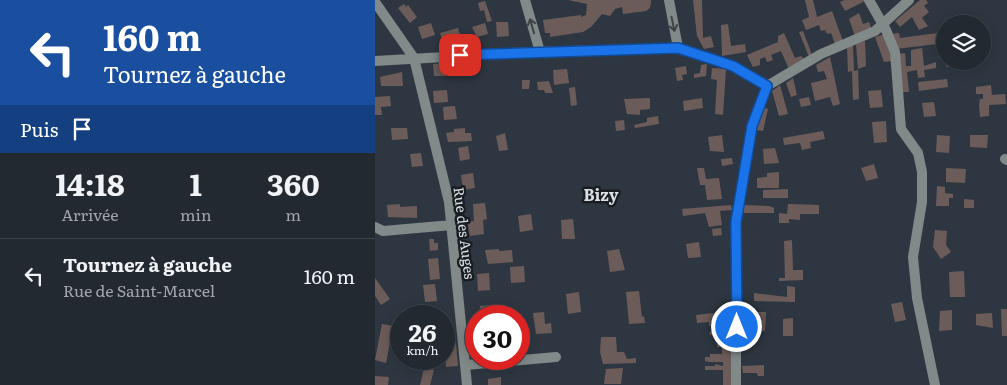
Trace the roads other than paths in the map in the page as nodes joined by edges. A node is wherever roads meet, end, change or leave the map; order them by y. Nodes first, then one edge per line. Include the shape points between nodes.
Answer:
1 (525, 0) edge
2 (669, 0) edge
3 (869, 0) edge
4 (909, 0) edge
5 (375, 2) edge
6 (883, 24) junction
7 (678, 48) junction
8 (540, 52) junction
9 (414, 58) junction
10 (375, 61) edge
11 (767, 86) junction
12 (452, 225) junction
13 (375, 228) edge
14 (465, 355) edge
15 (556, 357) dead end
16 (530, 359) edge
17 (466, 370) edge
18 (467, 385) edge
19 (736, 385) edge
20 (935, 385) edge

8 -> 1 street
2 -> 7 street
3 - 6 street
4 - 6 street
5 - 9 street
6 - 11 street via 875,31 821,54
6 - 20 street via 895,52 901,129 918,153 922,172 922,202 913,257 917,298
7 - 8 street
7 - 11 street via 733,66
8 - 9 street
9 - 10 street
9 - 12 street, Rue des Auges
11 - 19 street via 752,126 736,222
12 - 13 street via 383,231
12 - 14 street, Rue des Auges
15 - 16 street
17 - 18 street, Rue des Auges

